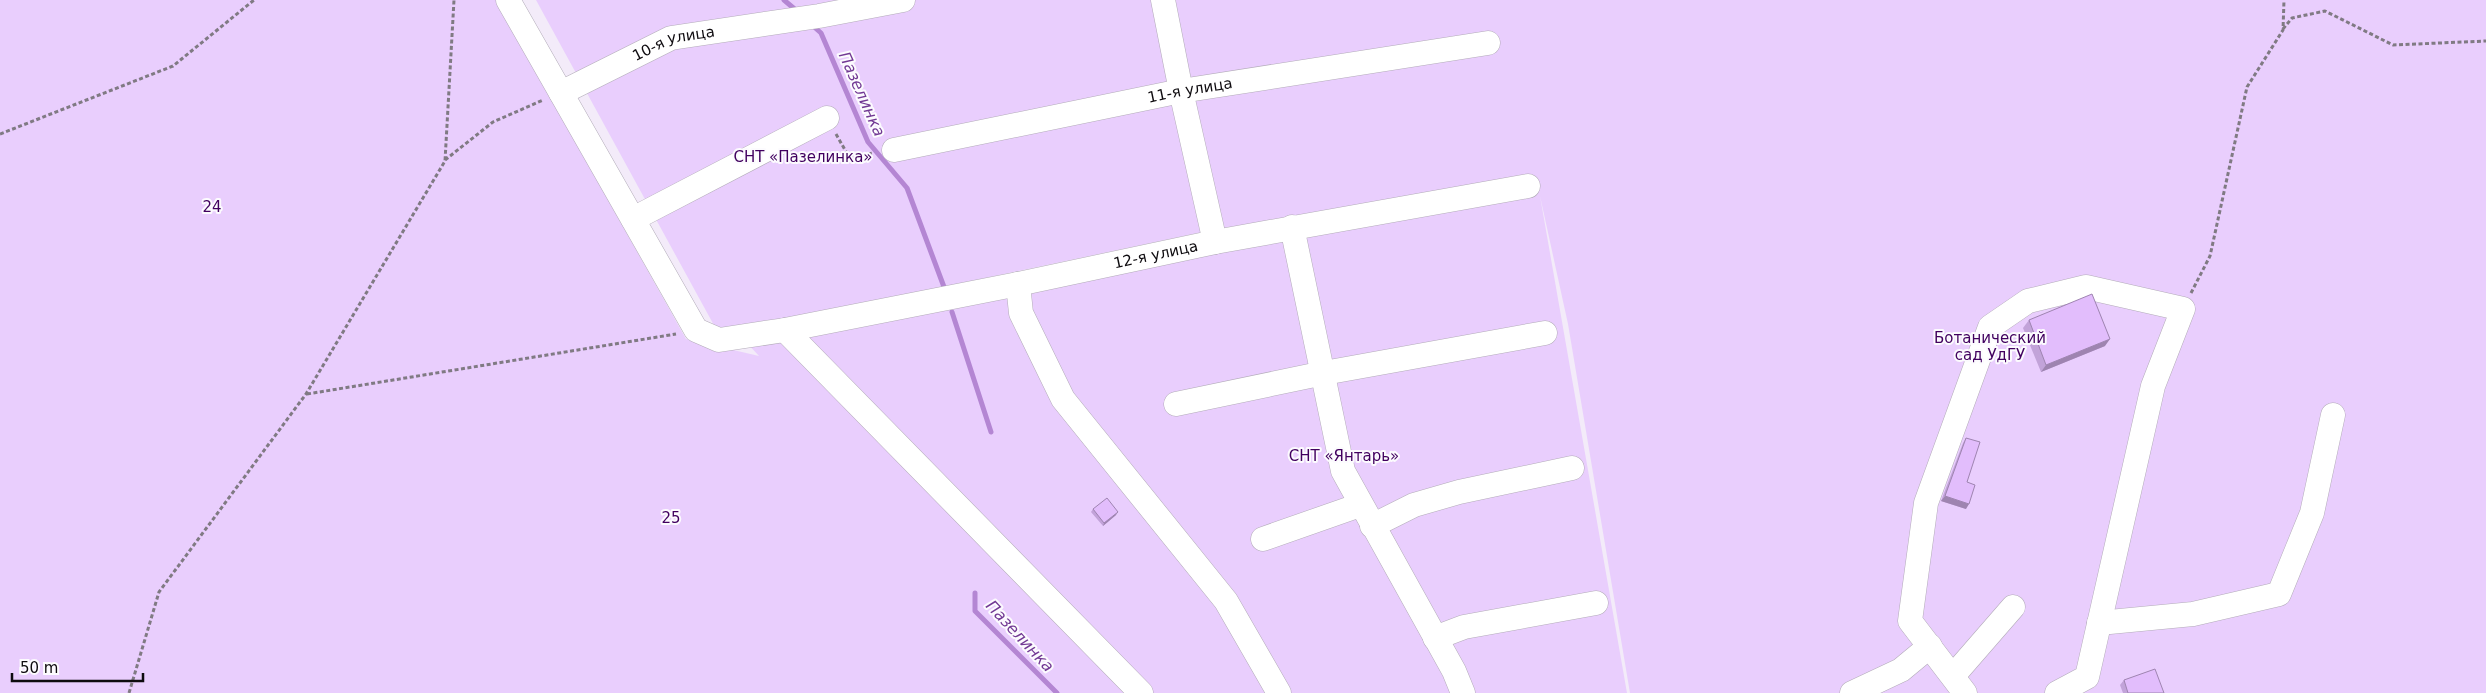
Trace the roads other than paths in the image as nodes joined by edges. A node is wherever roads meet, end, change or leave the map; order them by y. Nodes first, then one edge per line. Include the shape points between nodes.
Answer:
1 (508, 0) edge
2 (903, 0) edge
3 (1163, 0) edge
4 (1488, 43) dead end
5 (1181, 91) junction
6 (561, 93) junction
7 (827, 118) road end
8 (894, 150) dead end
9 (1528, 186) dead end
10 (633, 219) junction
11 (1292, 227) junction
12 (1216, 242) junction
13 (1018, 284) junction
14 (785, 330) junction
15 (1545, 333) dead end
16 (1324, 373) junction
17 (1176, 404) dead end
18 (2333, 415) dead end
19 (1572, 468) dead end
20 (1360, 505) junction
21 (1372, 526) junction
22 (1263, 539) dead end
23 (1596, 603) dead end
24 (2013, 607) dead end
25 (2099, 623) junction
26 (1435, 638) junction
27 (1930, 646) junction
28 (1959, 684) edge
29 (1141, 693) edge
30 (1279, 693) edge
31 (1463, 693) edge
32 (1852, 693) edge
33 (2057, 693) edge

1 - 6 street
2 - 6 street, 10-я улица via 671,38
3 - 5 street
4 - 5 street, 11-я улица
5 - 8 street, 11-я улица
5 - 12 street
6 - 10 street
7 - 10 street
9 - 11 street, 12-я улица
10 - 14 street, 12-я улица via 696,330 719,340
11 - 12 street, 12-я улица
11 - 16 street
12 - 13 street, 12-я улица
13 - 14 street, 12-я улица
13 - 30 street via 1021,313 1063,399 1226,600
14 - 29 street
15 - 16 street
16 - 17 street
16 - 20 street via 1342,471
18 - 25 street via 2312,513 2279,594 2193,614
19 - 21 street via 1450,494 1414,505
20 - 21 street
20 - 22 street
21 - 26 street
23 - 26 street via 1464,627
24 - 28 street
25 - 27 street via 2153,386 2183,309 2086,287 2028,301 1990,327 1926,503 1910,621
25 - 33 street via 2087,677
26 - 31 street
27 - 28 street
27 - 32 street via 1901,670

